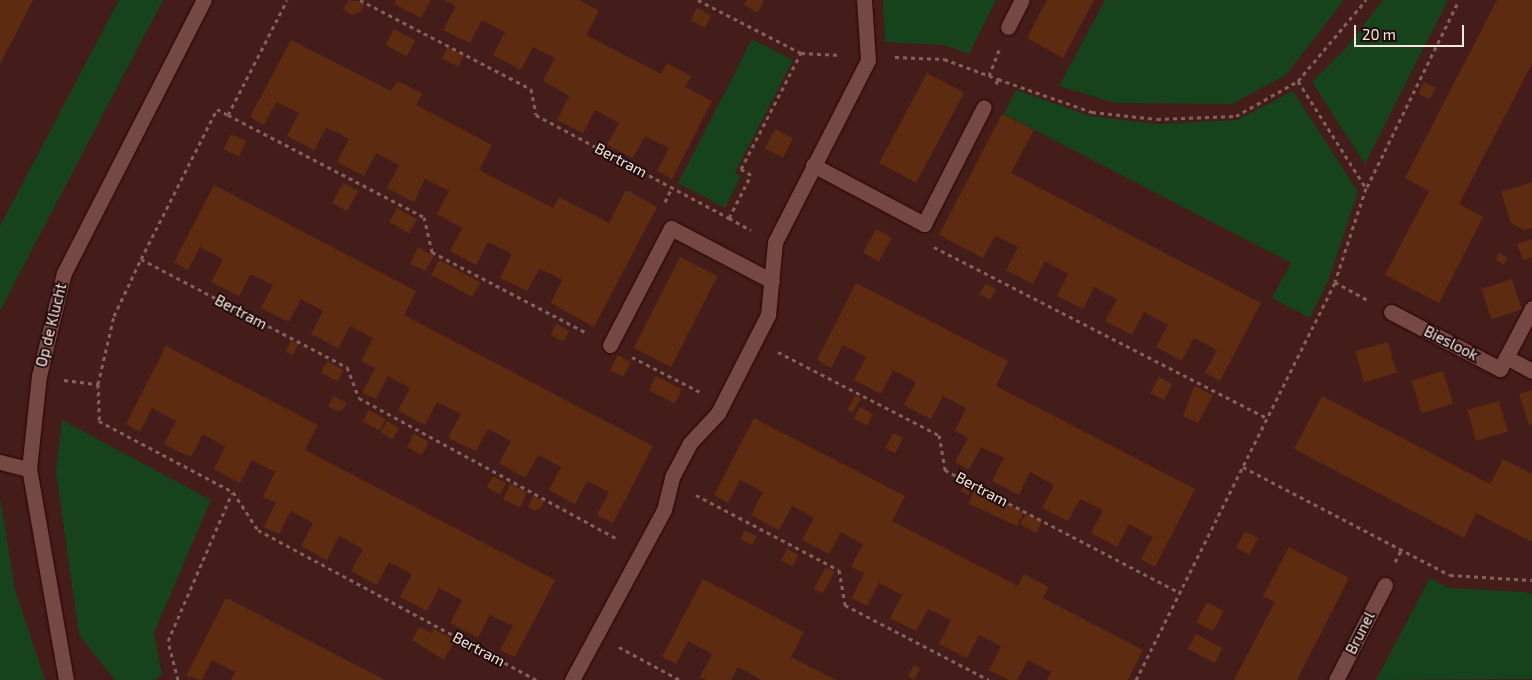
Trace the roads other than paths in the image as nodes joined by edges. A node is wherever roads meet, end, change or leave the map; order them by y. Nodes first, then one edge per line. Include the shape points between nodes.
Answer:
1 (204, 0) edge
2 (864, 0) edge
3 (1022, 0) edge
4 (1008, 27) dead end
5 (984, 108) road end
6 (813, 165) junction
7 (772, 281) junction
8 (1532, 308) edge
9 (1391, 312) road end
10 (610, 345) road end
11 (1506, 357) junction
12 (1532, 371) edge
13 (0, 462) edge
14 (30, 468) junction
15 (1384, 585) dead end
16 (66, 680) edge
17 (572, 680) edge
18 (1336, 680) edge

1 - 14 street, Op de Klucht via 64,273 39,376
2 - 6 street via 868,56
3 - 4 street
5 - 6 street via 924,224
6 - 7 street via 775,242
7 - 10 street via 671,228
7 - 17 street via 768,315 723,404 690,443 671,482 664,510
8 - 11 street
9 - 11 street, Bieslook via 1500,368
11 - 12 street
13 - 14 street
14 - 16 street, Op de Klucht
15 - 18 street, Brunel

